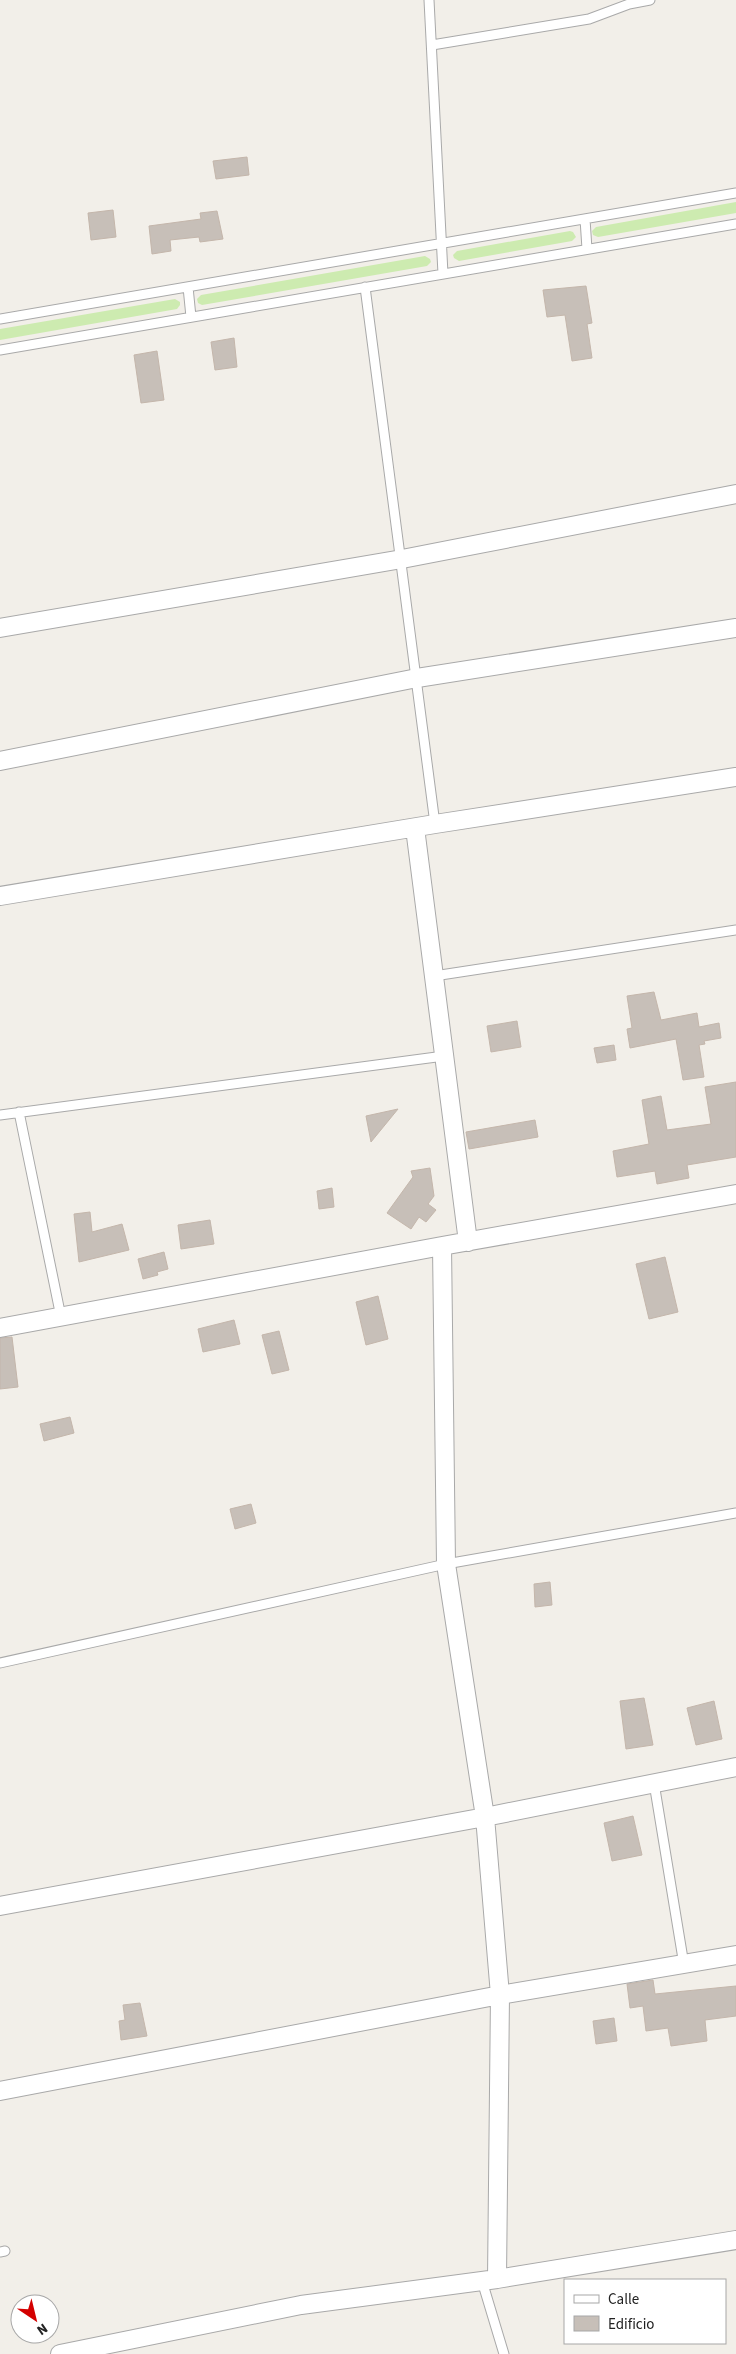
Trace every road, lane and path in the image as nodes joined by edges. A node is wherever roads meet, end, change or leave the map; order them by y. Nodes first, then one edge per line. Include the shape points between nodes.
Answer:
1 (429, 0) edge
2 (650, 0) edge
3 (432, 45) junction
4 (736, 193) edge
5 (585, 219) junction
6 (736, 224) edge
7 (440, 244) junction
8 (587, 249) junction
9 (443, 274) junction
10 (188, 287) junction
11 (365, 287) junction
12 (191, 317) junction
13 (0, 319) edge
14 (0, 350) edge
15 (736, 494) edge
16 (402, 559) junction
17 (0, 628) edge
18 (736, 628) edge
19 (416, 678) junction
20 (0, 761) edge
21 (736, 778) edge
22 (435, 824) junction
23 (415, 828) junction
24 (0, 896) edge
25 (736, 930) edge
26 (434, 976) junction
27 (444, 1056) junction
28 (19, 1112) junction
29 (0, 1115) edge
30 (736, 1194) edge
31 (468, 1242) junction
32 (442, 1246) junction
33 (61, 1317) junction
34 (0, 1328) edge
35 (736, 1513) edge
36 (446, 1564) junction
37 (0, 1663) edge
38 (736, 1767) edge
39 (654, 1783) junction
40 (484, 1817) junction
41 (0, 1906) edge
42 (736, 1955) edge
43 (684, 1965) junction
44 (500, 1995) junction
45 (0, 2091) edge
46 (736, 2240) edge
47 (490, 2280) junction
48 (60, 2354) edge
49 (504, 2354) edge

1 - 3 lane
2 - 3 lane via 588,19
3 - 7 lane
4 - 5 lane
5 - 7 lane
5 - 8 lane
6 - 8 lane
7 - 9 lane
7 - 10 lane
8 - 9 lane
9 - 11 lane
10 - 12 lane
10 - 13 lane
11 - 12 lane
11 - 16 lane
12 - 14 lane
15 - 16 street
16 - 17 street
16 - 19 lane
18 - 19 street
19 - 20 street
19 - 22 lane
21 - 22 street
22 - 23 street
23 - 24 street
23 - 26 street
25 - 26 lane
26 - 27 street
27 - 28 lane
27 - 31 street
28 - 29 lane
28 - 33 lane
30 - 31 street
31 - 32 street
32 - 33 street
32 - 36 street
33 - 34 street
35 - 36 lane
36 - 37 lane
36 - 40 street
38 - 39 street
39 - 40 street
39 - 43 lane
40 - 41 street
40 - 44 street
42 - 43 street
43 - 44 street
44 - 45 street
44 - 47 street
46 - 47 street
47 - 48 street via 300,2305
47 - 49 lane

